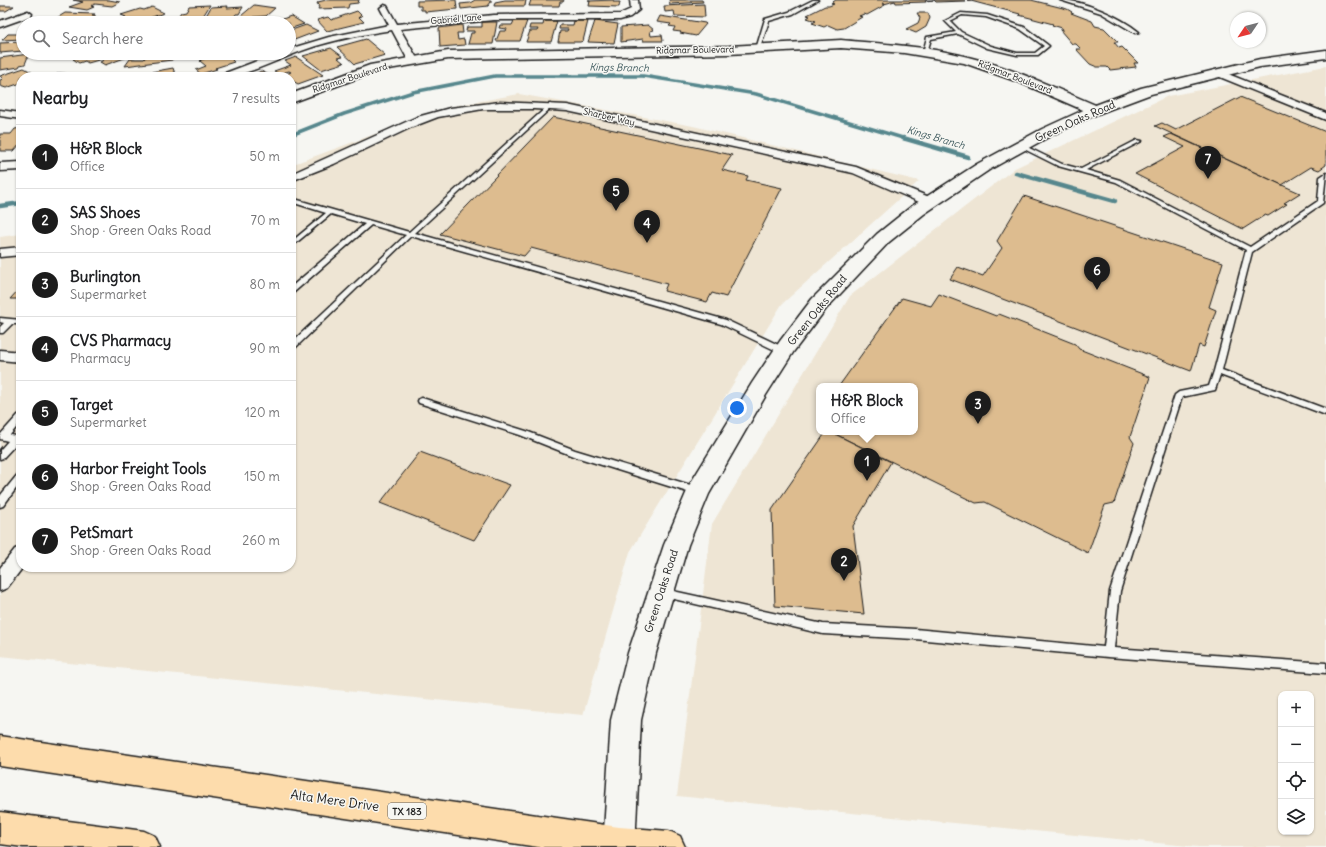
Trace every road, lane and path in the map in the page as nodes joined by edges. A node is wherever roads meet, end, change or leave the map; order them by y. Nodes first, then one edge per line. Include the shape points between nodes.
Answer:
1 (634, 0) edge
2 (816, 0) edge
3 (1062, 0) edge
4 (384, 8) dead end
5 (28, 14) dead end
6 (21, 16) edge
7 (16, 17) edge
8 (0, 24) edge
9 (395, 27) junction
10 (1137, 32) dead end
11 (959, 33) junction
12 (758, 48) junction
13 (296, 51) edge
14 (925, 52) junction
15 (1326, 54) edge
16 (266, 60) edge
17 (413, 60) junction
18 (236, 72) edge
19 (1218, 73) junction
20 (296, 97) edge
21 (550, 106) junction
22 (1095, 110) junction
23 (0, 113) edge
24 (16, 115) edge
25 (1326, 117) edge
26 (1139, 141) dead end
27 (1021, 146) junction
28 (16, 166) edge
29 (0, 167) edge
30 (1081, 171) junction
31 (1326, 175) edge
32 (296, 176) edge
33 (296, 202) edge
34 (930, 202) junction
35 (330, 212) junction
36 (370, 223) junction
37 (410, 234) junction
38 (296, 241) edge
39 (1252, 250) junction
40 (16, 251) edge
41 (0, 253) edge
42 (296, 287) edge
43 (0, 320) edge
44 (10, 321) junction
45 (16, 322) edge
46 (0, 331) edge
47 (296, 342) edge
48 (784, 351) junction
49 (0, 355) edge
50 (16, 356) edge
51 (1218, 371) junction
52 (422, 401) dead end
53 (1326, 412) edge
54 (16, 422) edge
55 (1, 439) edge
56 (16, 440) edge
57 (16, 442) edge
58 (0, 456) edge
59 (16, 482) edge
60 (698, 491) junction
61 (0, 503) edge
62 (16, 561) edge
63 (2, 577) edge
64 (661, 593) junction
65 (1108, 652) junction
66 (1326, 668) edge
67 (0, 751) edge
68 (0, 828) edge
69 (619, 845) edge
70 (144, 847) edge
71 (669, 847) edge

1 - 9 street, Gabriel Lane via 635,10 620,17 473,18
2 - 12 lane via 791,13 767,20
3 - 10 lane via 1103,12
4 - 9 street
5 - 6 street
7 - 8 street
9 - 13 street, Gabriel Lane via 355,34
9 - 17 street
11 - 11 lane via 989,47 1017,54 1036,54 1047,46 1022,28 987,16 962,14 947,21
11 - 14 lane via 929,38
12 - 14 street, Ridgmar Boulevard via 841,44 876,45
12 - 17 street, Ridgmar Boulevard via 468,53
14 - 22 street, Ridgmar Boulevard via 984,65
15 - 19 main road, Green Oaks Road via 1260,63
16 - 18 street, Gabriel Lane
17 - 20 street, Ridgmar Boulevard via 374,68
19 - 22 main road, Green Oaks Road via 1146,91
19 - 25 street
21 - 32 street, Sharber Way via 527,104 476,107 434,115 397,129
21 - 34 street, Sharber Way via 856,170
21 - 37 lane
22 - 27 main road, Green Oaks Road
23 - 24 street
26 - 30 lane
27 - 30 lane via 1060,165
27 - 34 main road, Green Oaks Road via 983,167
28 - 29 street
30 - 39 lane via 1118,181
31 - 39 lane via 1323,177 1321,202
33 - 35 lane
34 - 48 main road, Green Oaks Road via 883,238 857,262 819,304
35 - 36 lane
35 - 38 lane
36 - 37 lane
36 - 42 lane
37 - 47 lane
37 - 48 lane via 723,322
39 - 51 lane
40 - 41 street
43 - 44 lane
44 - 45 lane
44 - 46 lane
48 - 60 main road, Green Oaks Road
49 - 50 street
51 - 53 lane
51 - 65 lane via 1212,388 1179,395 1115,591
52 - 60 lane via 523,433 573,453
54 - 55 lane
55 - 56 lane
57 - 58 lane
59 - 61 lane
60 - 64 main road, Green Oaks Road via 676,544
62 - 63 street
64 - 65 lane via 823,629 915,634
64 - 69 main road, Green Oaks Road via 642,652 626,720
65 - 66 lane
67 - 69 main road, Alta Mere Drive / TX 183
68 - 70 main road
69 - 71 main road, Alta Mere Drive / TX 183

